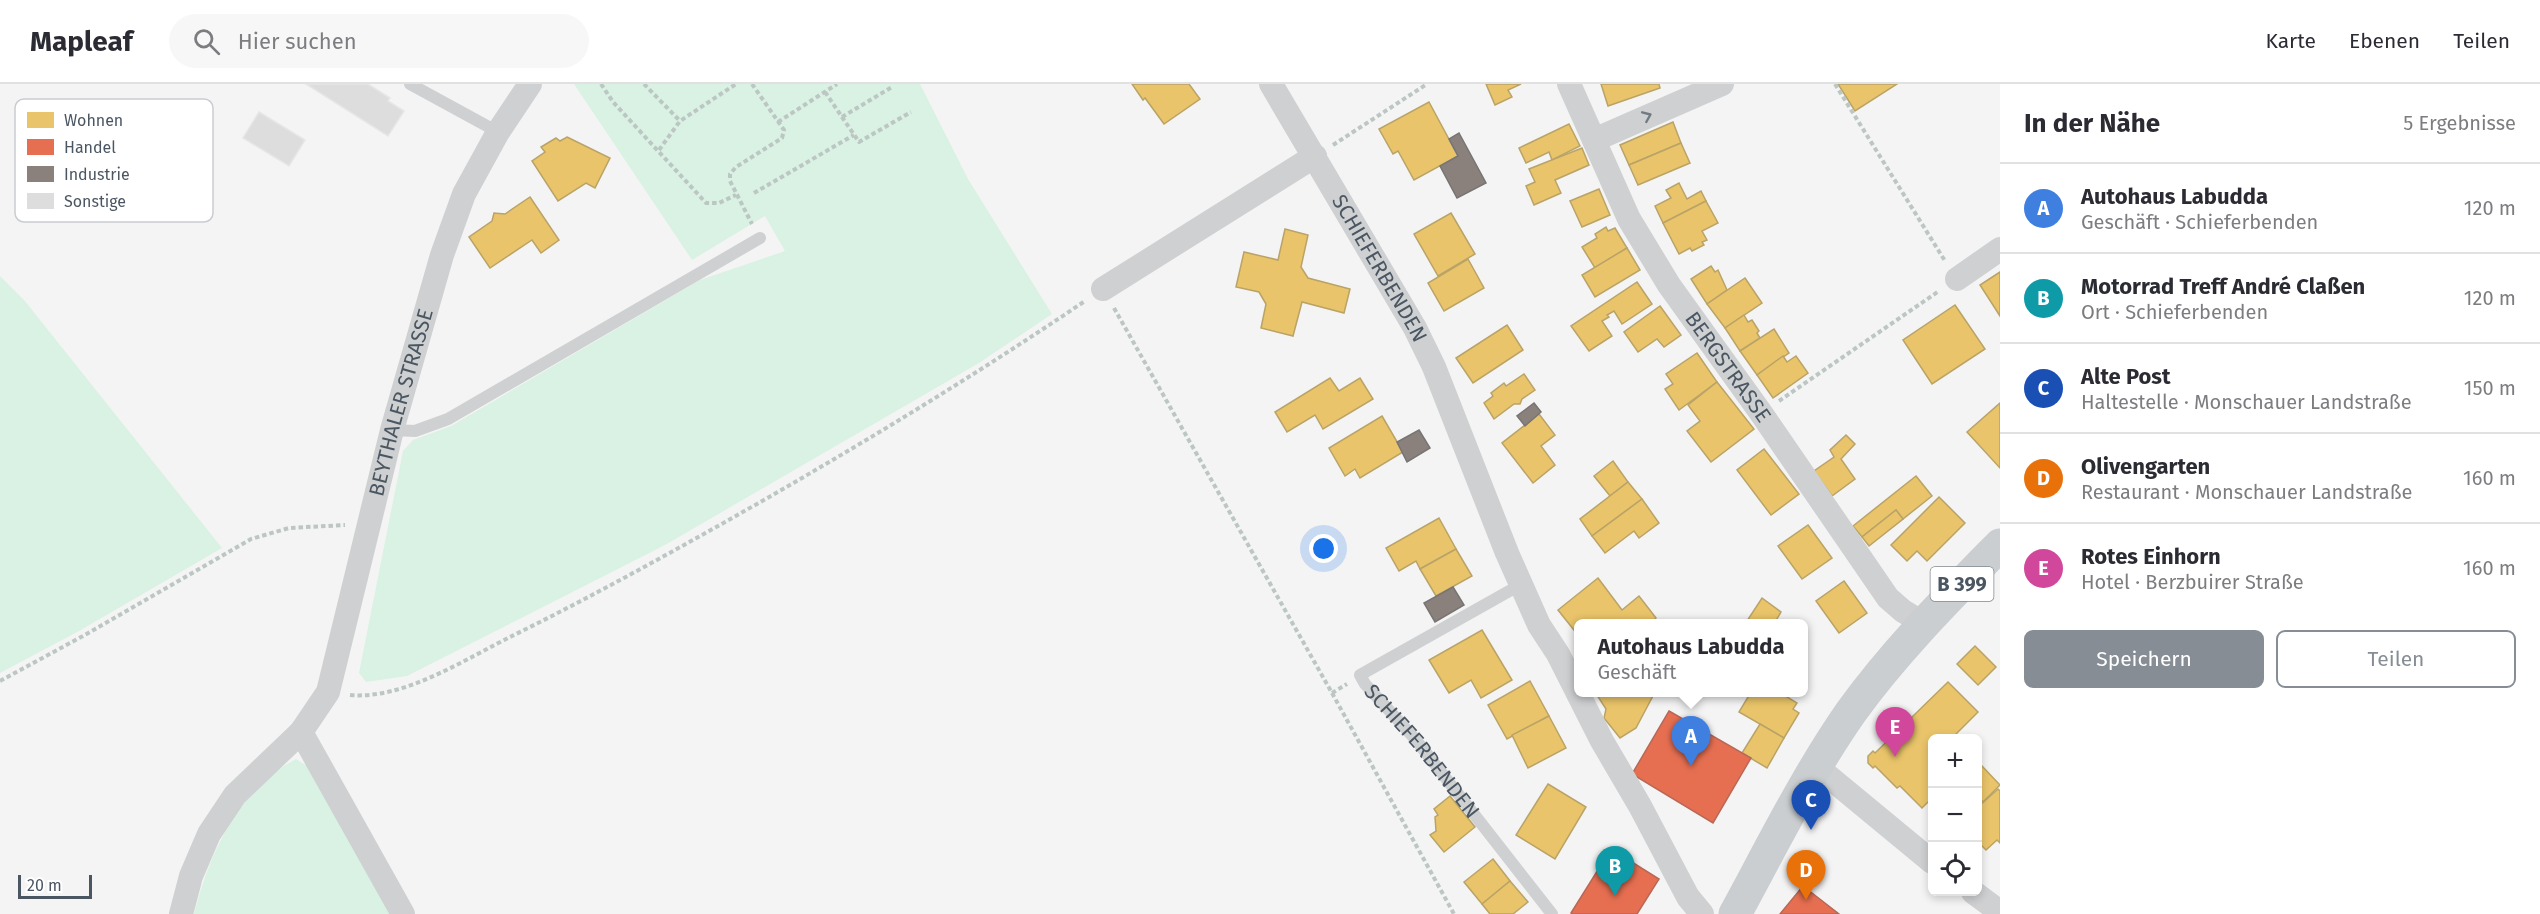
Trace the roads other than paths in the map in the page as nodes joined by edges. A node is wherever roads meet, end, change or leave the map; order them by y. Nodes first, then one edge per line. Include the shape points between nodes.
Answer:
1 (410, 84) edge
2 (530, 84) edge
3 (1271, 84) edge
4 (1569, 84) edge
5 (1722, 84) edge
6 (498, 132) junction
7 (1594, 140) junction
8 (1315, 156) junction
9 (760, 238) road end
10 (2000, 249) edge
11 (1957, 279) road end
12 (1103, 289) road end
13 (392, 430) junction
14 (2000, 546) edge
15 (1520, 585) junction
16 (1923, 623) junction
17 (1574, 684) edge
18 (1581, 697) edge
19 (301, 732) junction
20 (1816, 767) junction
21 (1928, 859) edge
22 (1979, 896) edge
23 (2000, 912) edge
24 (181, 914) edge
25 (403, 914) edge
26 (1552, 914) edge
27 (1702, 914) edge
28 (1735, 914) edge

1 - 6 lane
2 - 6 street, BEYTHALER STRASSE
3 - 8 street, SCHIEFERBENDEN
4 - 7 street, BERGSTRASSE
7 -> 5 street
6 - 13 street, BEYTHALER STRASSE via 464,194 442,255
7 - 16 street, BERGSTRASSE via 1629,219 1669,285 1888,598
8 - 12 street
8 - 15 street, SCHIEFERBENDEN via 1434,367
9 - 13 lane via 448,419 415,431
10 - 11 street
13 - 19 street, BEYTHALER STRASSE via 328,692
14 - 16 main road, B 399
15 - 17 street, SCHIEFERBENDEN
15 - 26 lane, SCHIEFERBENDEN via 1360,675
16 - 20 main road, B 399 via 1853,710
18 - 27 street, SCHIEFERBENDEN via 1688,897
19 - 24 street, BEYTHALER STRASSE via 235,795 222,814 191,876
19 - 25 street
20 - 21 street
20 - 28 main road, B 399
22 - 23 street

